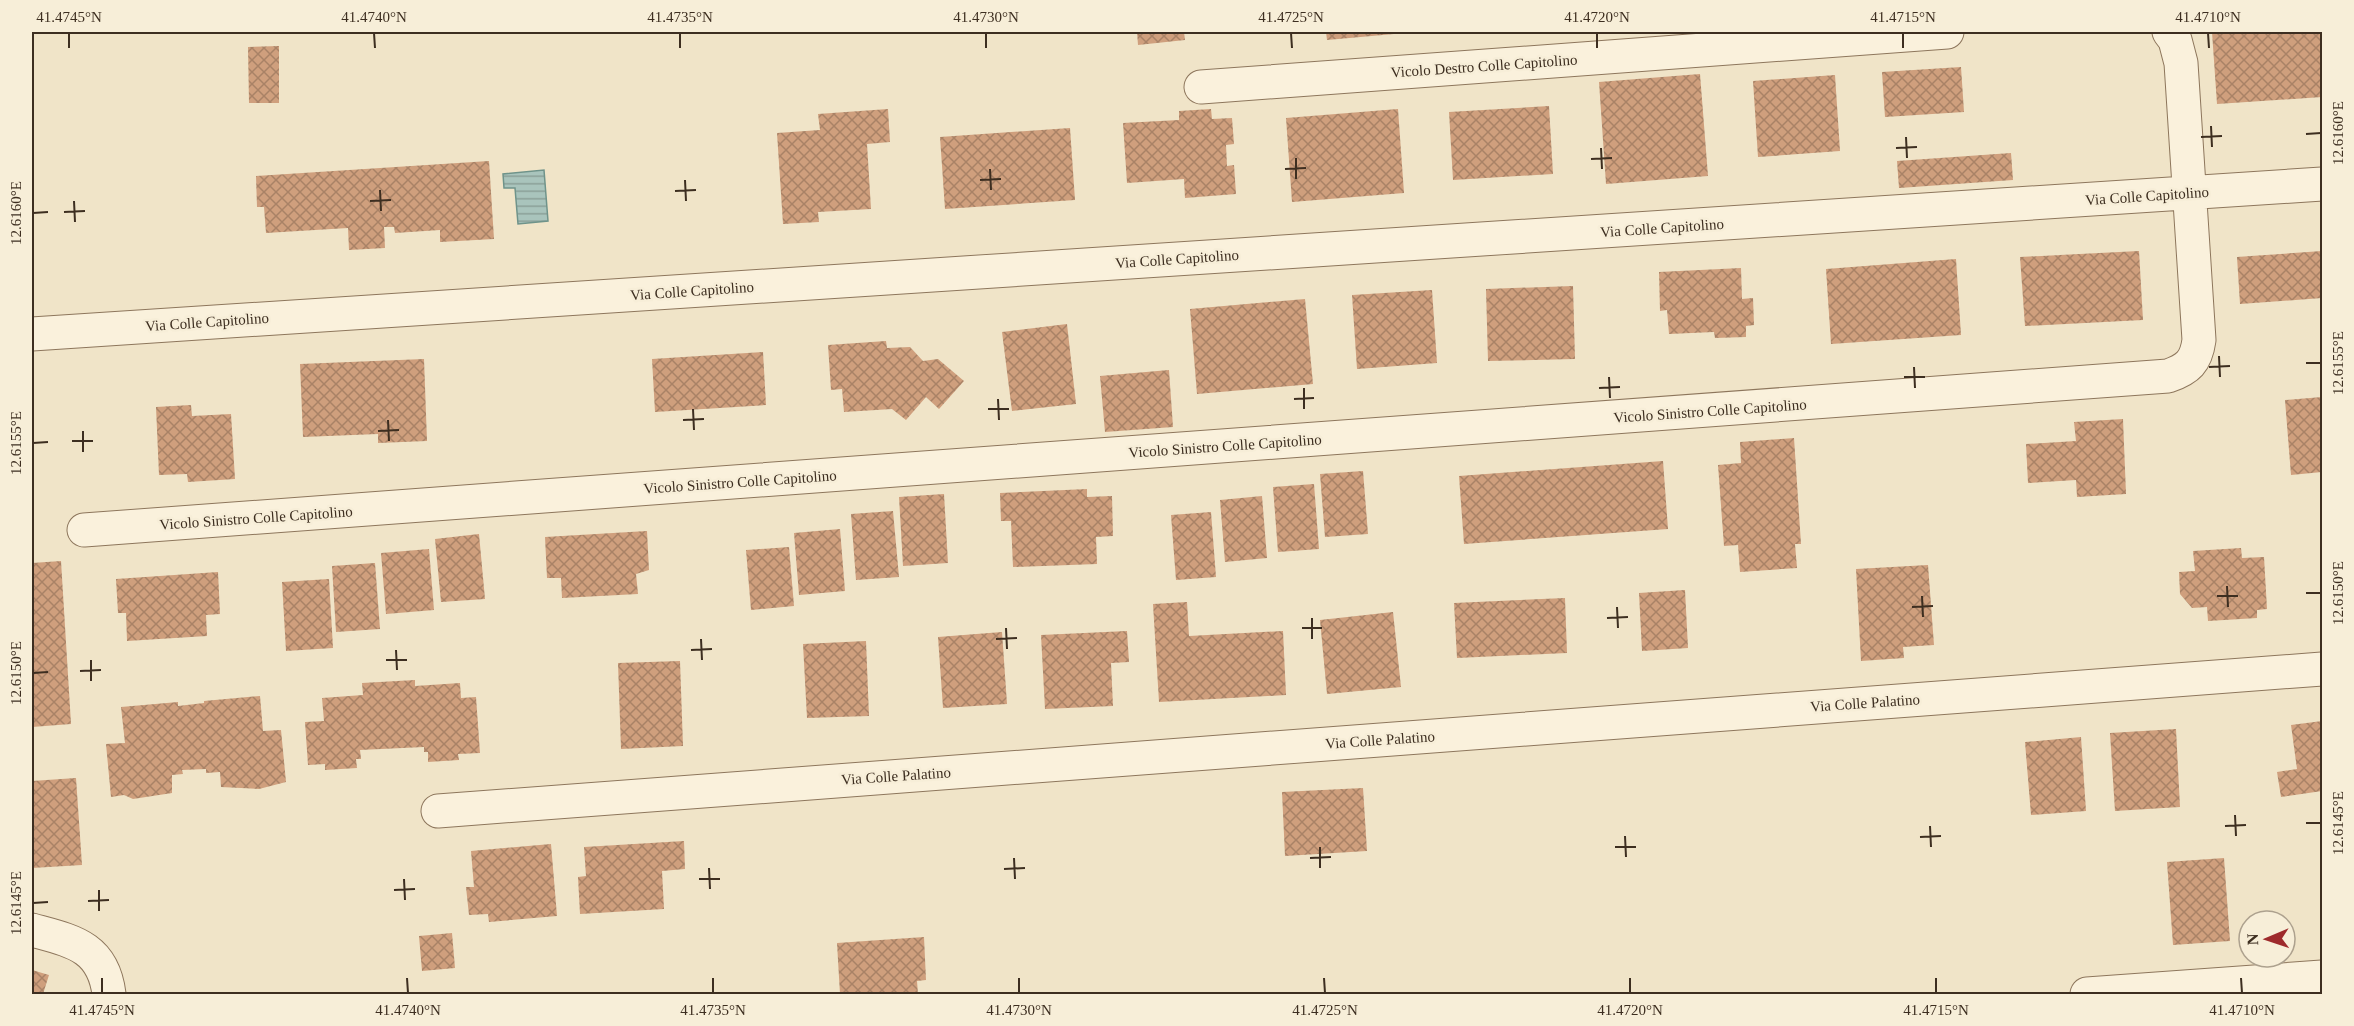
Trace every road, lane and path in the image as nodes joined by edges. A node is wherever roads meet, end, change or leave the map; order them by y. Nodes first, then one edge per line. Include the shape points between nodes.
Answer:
1 (1947, 32) edge
2 (2169, 32) edge
3 (1201, 87) dead end
4 (2322, 184) edge
5 (2188, 194) junction
6 (32, 334) edge
7 (84, 530) dead end
8 (2322, 669) edge
9 (438, 811) dead end
10 (32, 930) edge
11 (2322, 977) edge
12 (109, 994) edge
13 (2086, 994) edge

1 - 3 street, Vicolo Destro Colle Capitolino
2 - 5 street via 2181,63
4 - 5 street, Via Colle Capitolino
5 - 6 street, Via Colle Capitolino
5 - 7 street, Vicolo Sinistro Colle Capitolino via 2198,347 2187,368 2158,378
8 - 9 street, Via Colle Palatino
10 - 12 street via 72,941 89,952 101,968
11 - 13 street

